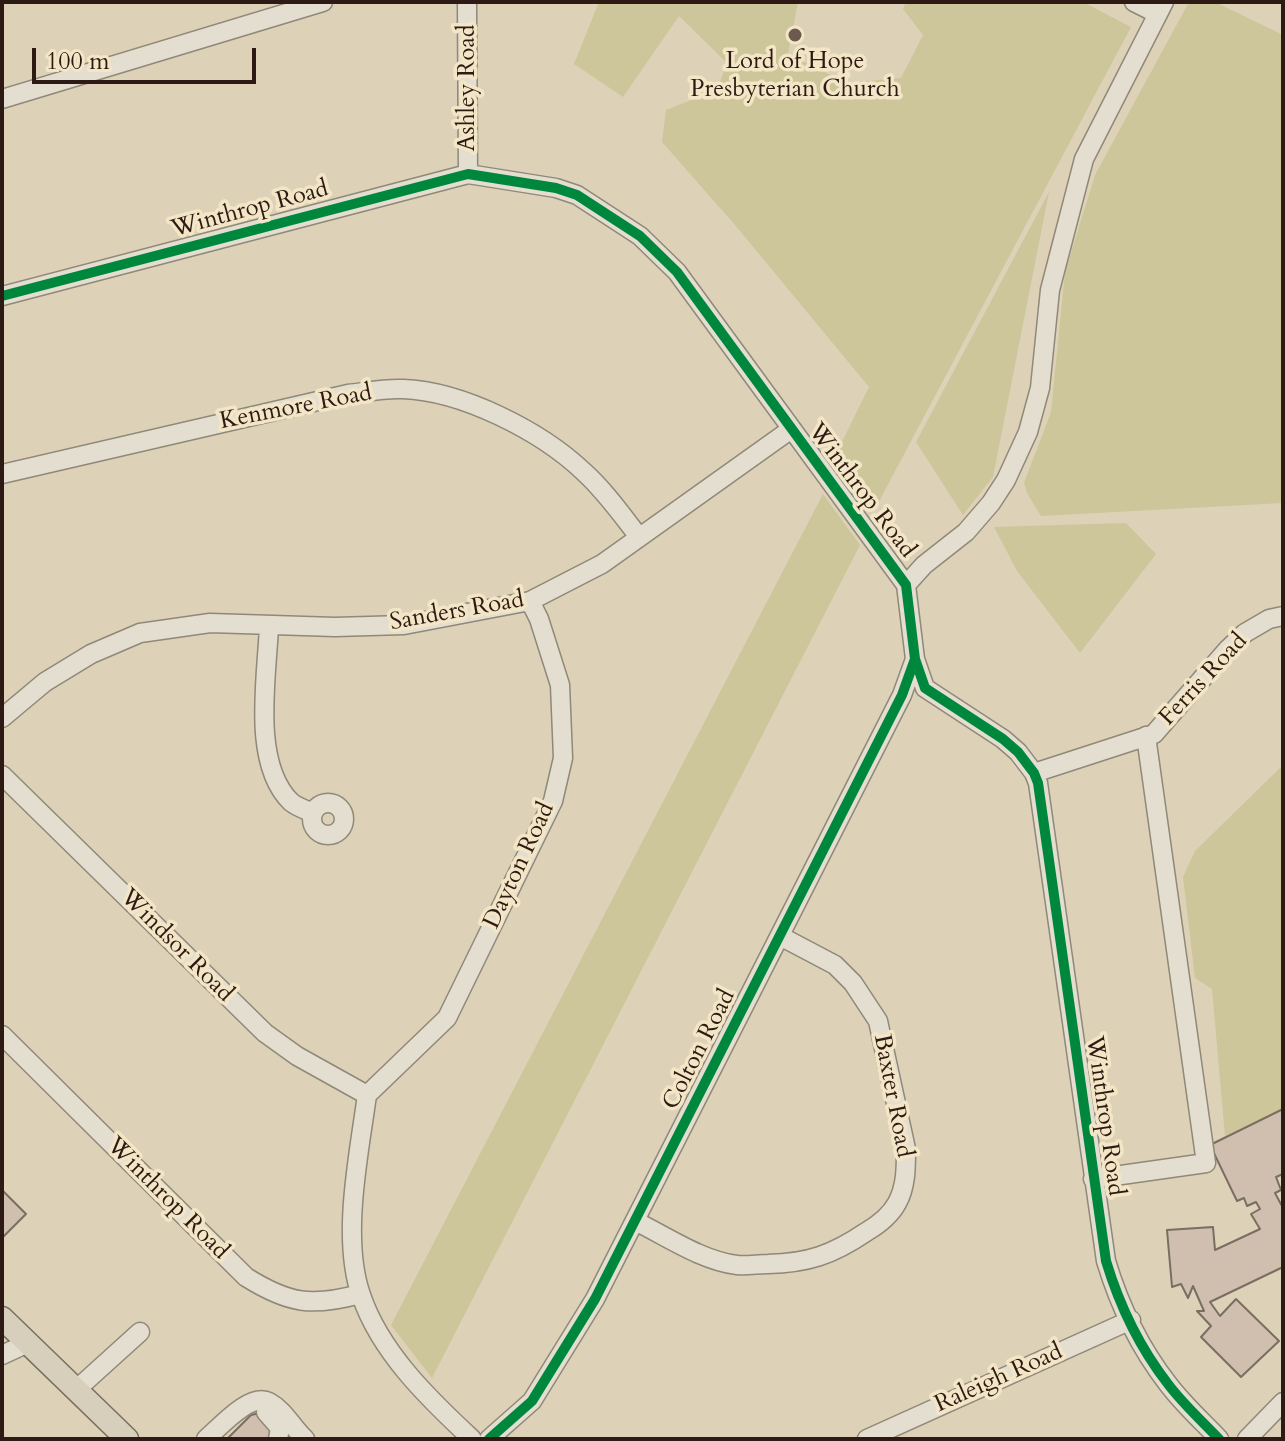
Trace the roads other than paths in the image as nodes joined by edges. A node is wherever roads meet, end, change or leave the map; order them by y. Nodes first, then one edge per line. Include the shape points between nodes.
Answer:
1 (323, 2) edge
2 (467, 2) edge
3 (1134, 2) edge
4 (1161, 8) edge
5 (2, 99) edge
6 (468, 174) junction
7 (2, 296) edge
8 (790, 430) junction
9 (2, 474) edge
10 (639, 537) junction
11 (906, 585) junction
12 (530, 601) junction
13 (1283, 616) edge
14 (269, 626) junction
15 (915, 659) junction
16 (2, 718) edge
17 (1146, 736) junction
18 (1034, 773) junction
19 (2, 775) edge
20 (313, 813) dead end
21 (780, 936) junction
22 (2, 1035) edge
23 (367, 1095) junction
24 (1093, 1179) junction
25 (635, 1221) junction
26 (360, 1294) junction
27 (2, 1318) edge
28 (1131, 1320) junction
29 (140, 1332) dead end
30 (28, 1343) junction
31 (2, 1355) edge
32 (77, 1389) junction
33 (1283, 1402) edge
34 (283, 1435) edge
35 (875, 1437) edge
36 (127, 1439) edge
37 (206, 1439) edge
38 (224, 1439) edge
39 (305, 1439) edge
40 (472, 1439) edge
41 (489, 1439) edge
42 (1219, 1439) edge
43 (1247, 1439) edge

1 - 5 street
2 - 6 street, Ashley Road
3 - 4 street
4 - 11 street via 1084,159 1050,290 1040,388 1028,432 991,503
6 - 7 street, Winthrop Road
6 - 8 street, Winthrop Road via 577,195 640,236 677,272
8 - 10 street, Sanders Road
8 - 11 street, Winthrop Road
9 - 10 street, Kenmore Road via 348,394 433,392 503,417 555,449 583,471
10 - 12 street, Sanders Road via 602,564
11 - 15 street, Winthrop Road
12 - 14 street, Sanders Road via 404,625
12 - 23 street, Dayton Road via 560,685 563,758 553,801 447,1018
13 - 17 street, Ferris Road via 1245,633 1154,734
14 - 16 street, Sanders Road via 210,623 140,633 79,661
14 - 20 street via 266,753 275,780 293,804
15 - 18 street, Winthrop Road via 925,688 1003,739
15 - 21 street, Colton Road via 902,695
17 - 18 street, Ferris Road
17 - 24 street via 1206,1163
18 - 24 street, Winthrop Road
19 - 23 street, Windsor Road via 265,1033
21 - 25 street, Colton Road
21 - 25 street, Baxter Road via 835,965 878,1021 906,1149 905,1179 896,1206 841,1249 779,1264 737,1265 710,1257
22 - 26 street, Winthrop Road via 246,1277 296,1300 327,1303
23 - 26 street via 352,1216
24 - 28 street, Winthrop Road via 1106,1261
25 - 41 street, Colton Road via 595,1299 532,1401
26 - 40 street via 388,1349
27 - 30 main road
28 - 35 street, Raleigh Road
28 - 42 street, Winthrop Road via 1170,1387
29 - 32 street
30 - 31 street
30 - 32 main road
32 - 36 main road
33 - 43 street
34 - 38 street via 265,1412 256,1410
37 - 39 street via 247,1403 262,1400

